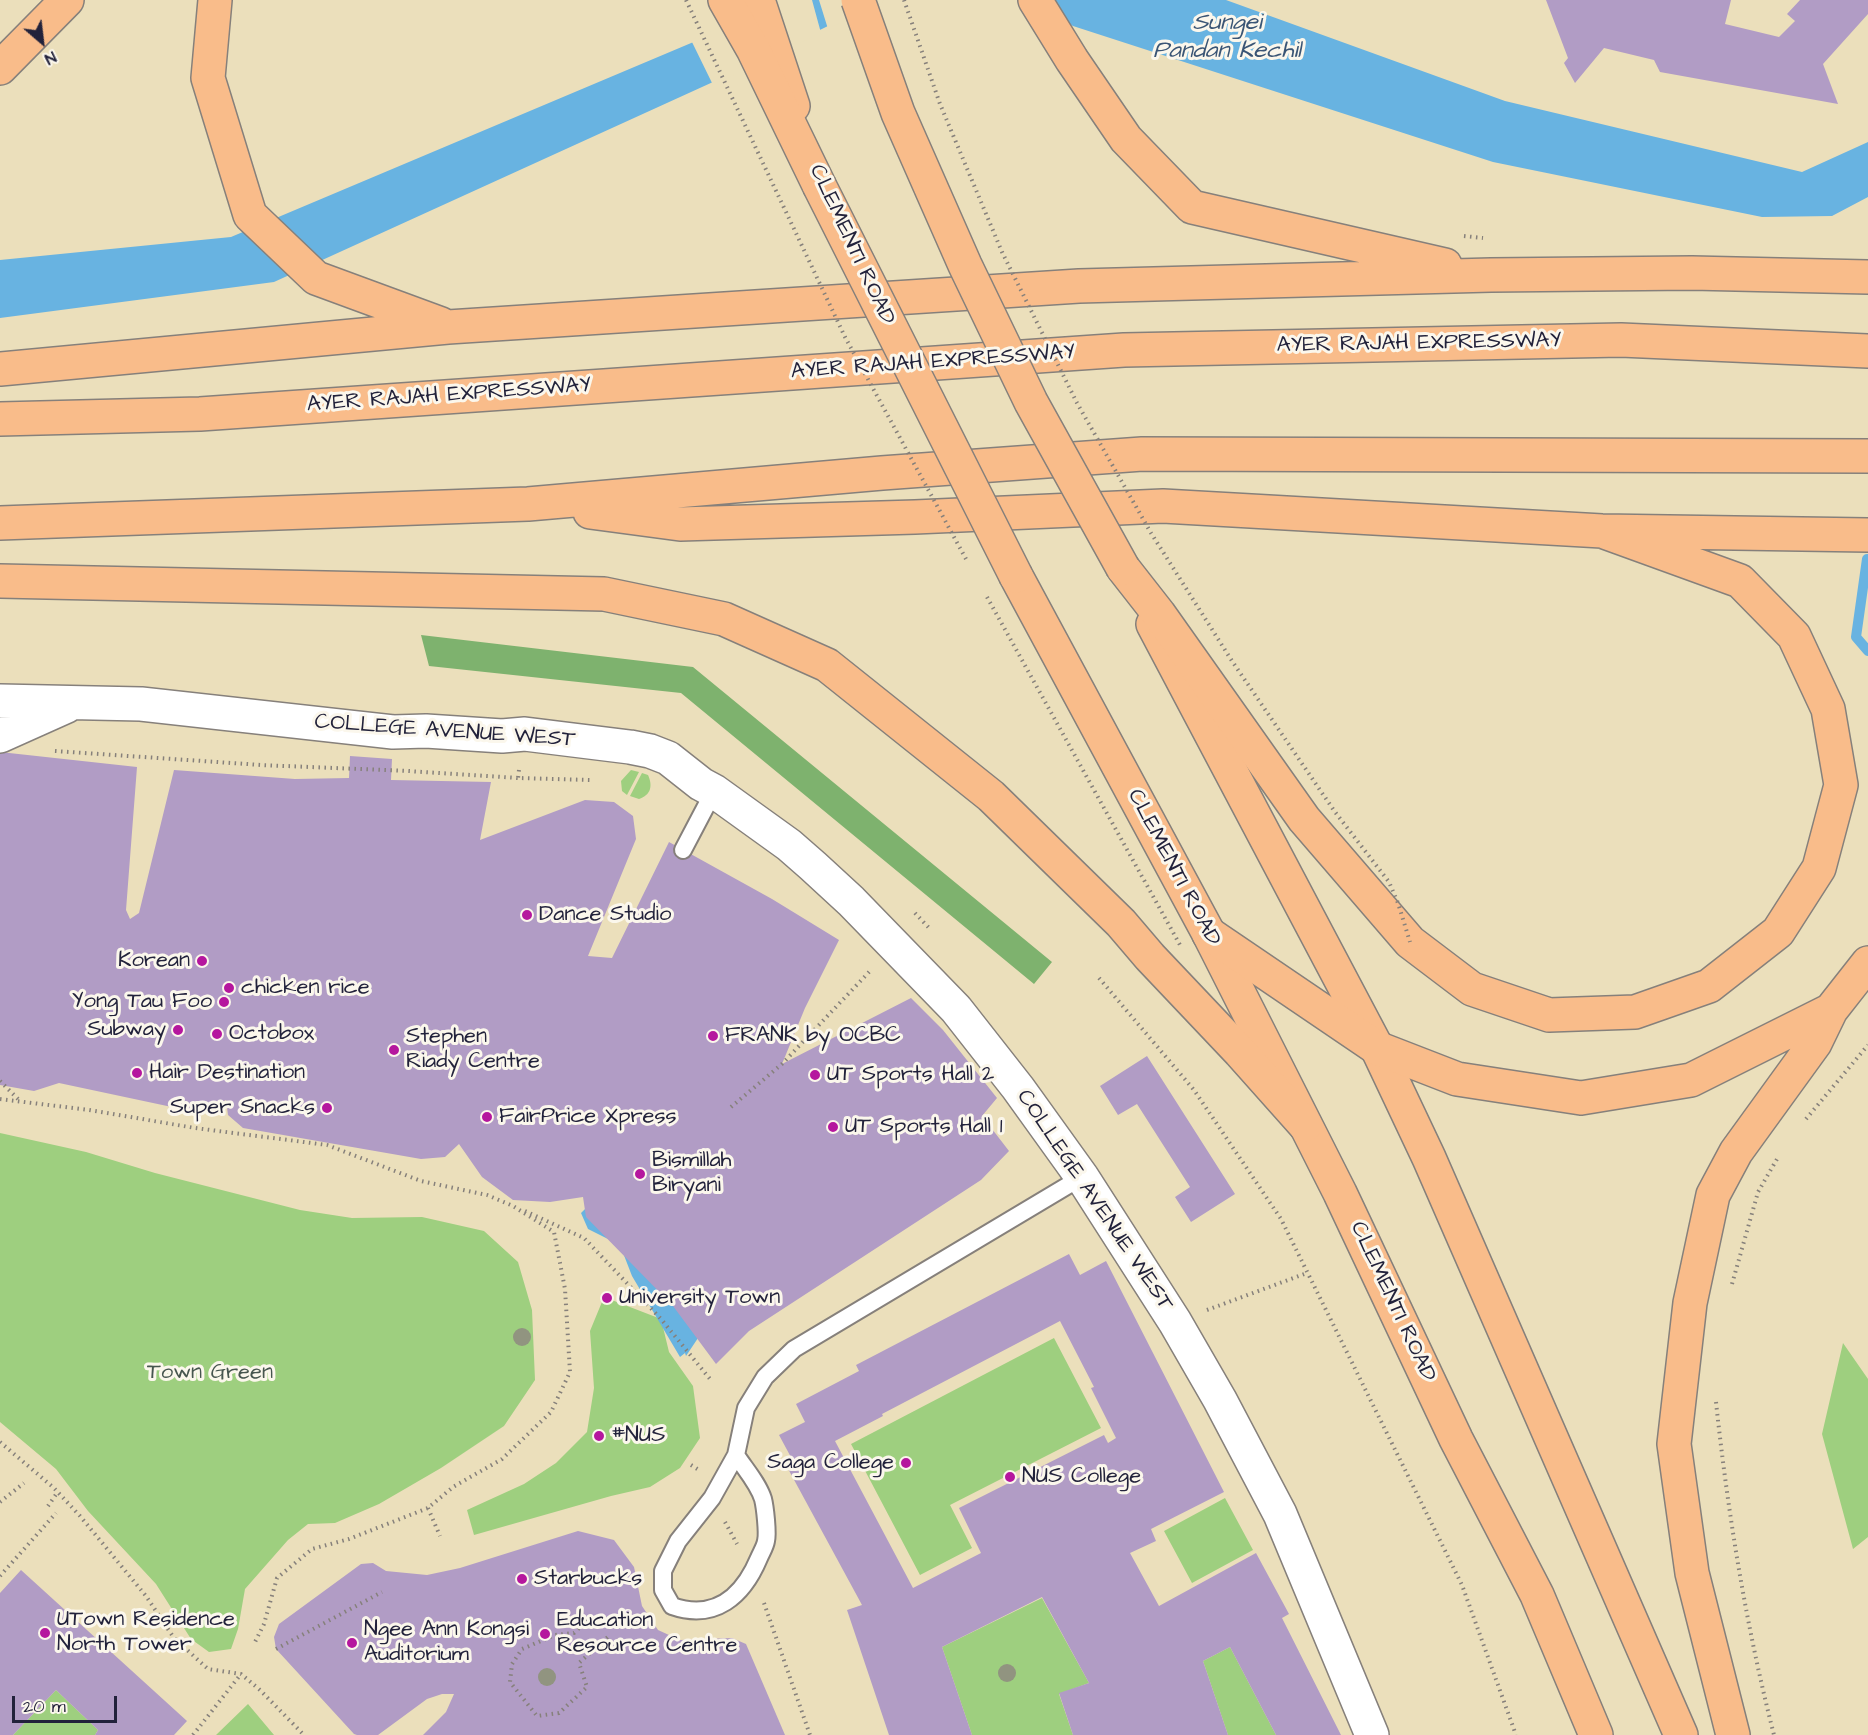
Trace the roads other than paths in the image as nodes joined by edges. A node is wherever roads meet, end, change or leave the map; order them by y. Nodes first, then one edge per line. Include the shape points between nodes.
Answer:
1 (66, 0) edge
2 (215, 0) edge
3 (725, 0) edge
4 (758, 0) edge
5 (858, 0) edge
6 (1035, 0) edge
7 (0, 68) edge
8 (819, 185) junction
9 (1868, 261) edge
10 (1491, 275) junction
11 (1829, 275) junction
12 (1868, 277) edge
13 (448, 327) junction
14 (1868, 351) edge
15 (0, 369) edge
16 (0, 419) edge
17 (1868, 456) edge
18 (528, 504) junction
19 (0, 523) edge
20 (1602, 531) junction
21 (1868, 535) edge
22 (1123, 568) junction
23 (0, 581) edge
24 (0, 701) edge
25 (76, 702) junction
26 (0, 738) edge
27 (714, 791) junction
28 (683, 850) dead end
29 (1209, 934) junction
30 (1868, 963) edge
31 (1831, 1010) junction
32 (1377, 1048) junction
33 (1305, 1125) junction
34 (1082, 1177) junction
35 (736, 1455) junction
36 (1372, 1735) edge
37 (1596, 1735) edge
38 (1681, 1735) edge
39 (1733, 1735) edge

1 - 7 main road
2 - 13 main road via 208,78 250,214 316,278
3 - 8 main road
4 - 8 main road, CLEMENTI ROAD
5 - 22 main road, bridge via 898,112 965,265 1031,402
6 - 10 main road via 1126,140 1192,207
8 - 29 main road, CLEMENTI ROAD, bridge via 1016,576
9 - 11 main road
10 - 11 main road
10 - 13 main road via 1079,286
11 - 12 main road
13 - 15 main road
14 - 16 main road, AYER RAJAH EXPRESSWAY via 1621,340 1124,350 200,414
17 - 18 main road via 1142,454
18 - 19 main road
18 - 20 main road via 681,524 1163,506
20 - 21 main road
20 - 22 main road via 1740,581 1794,636 1828,709 1842,785 1819,868 1778,932 1709,986 1635,1012 1549,1015 1473,989 1410,942 1304,819
22 - 32 main road
23 - 33 main road via 604,594 724,619 827,665 991,796 1121,923
24 - 25 street, COLLEGE AVENUE WEST
25 - 26 street
25 - 27 street, COLLEGE AVENUE WEST via 141,704 393,732 525,734 650,751 668,758
27 - 28 lane
27 - 34 street, COLLEGE AVENUE WEST via 797,852 851,901 956,1009
29 - 32 main road
29 - 33 main road, CLEMENTI ROAD
30 - 31 main road
31 - 32 main road via 1691,1080 1581,1098 1457,1079
31 - 39 main road via 1815,1043 1736,1152 1713,1195 1690,1303 1674,1444 1692,1573
32 - 38 main road
33 - 37 main road, CLEMENTI ROAD via 1456,1439 1537,1595
34 - 35 lane via 794,1349 765,1377 746,1408
34 - 36 street, COLLEGE AVENUE WEST via 1175,1322 1280,1514
35 - 35 lane via 763,1500 767,1540 752,1574 729,1602 685,1611 672,1606 663,1590 663,1571 678,1541 712,1498

